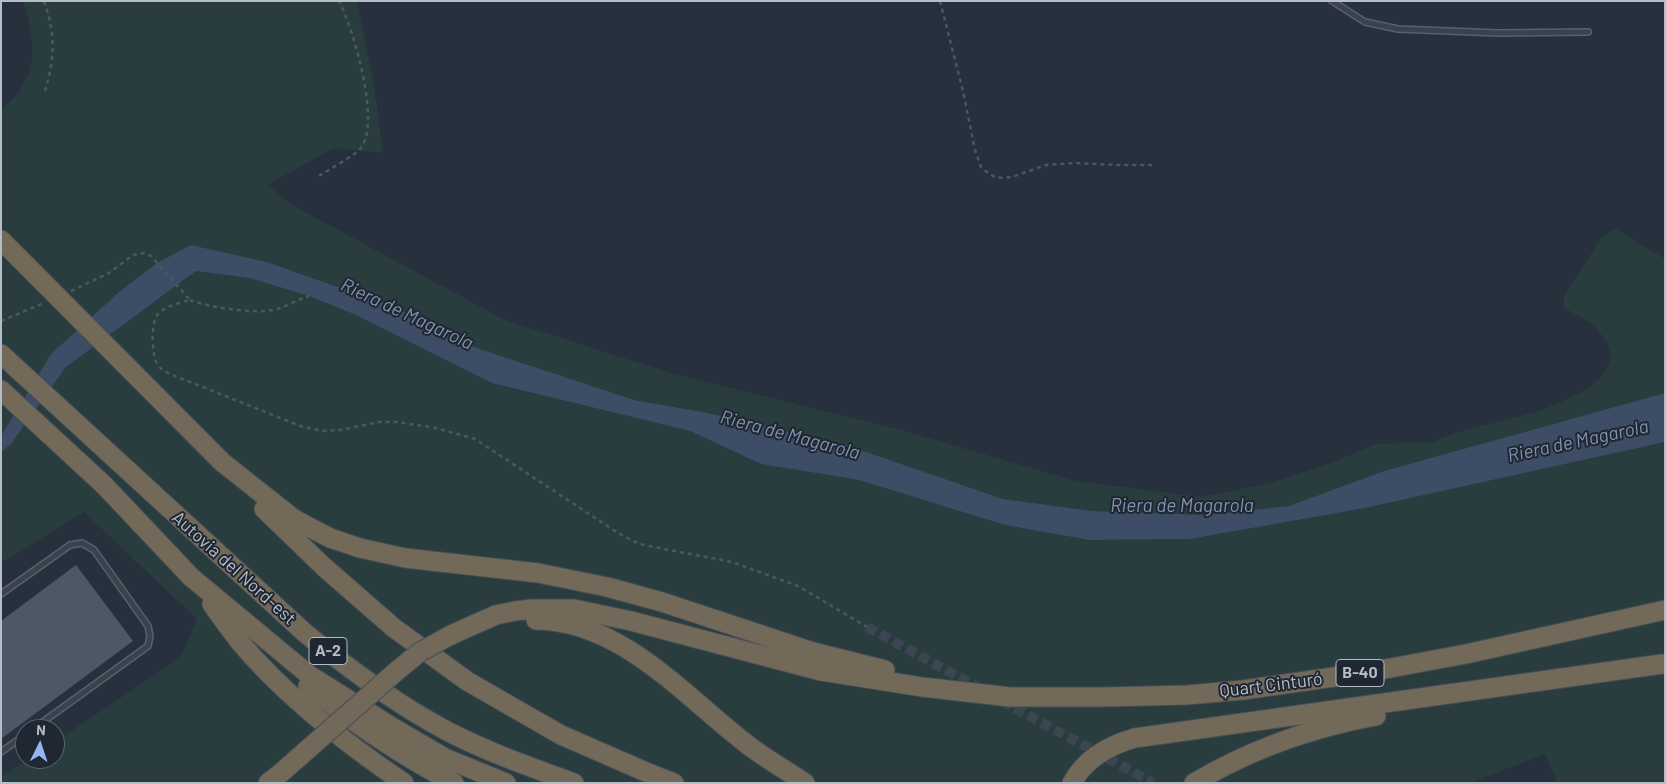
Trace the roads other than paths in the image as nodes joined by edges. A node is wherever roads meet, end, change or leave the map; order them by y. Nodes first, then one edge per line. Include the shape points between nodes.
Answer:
1 (1332, 1) edge
2 (1588, 32) dead end
3 (1, 240) edge
4 (1, 354) edge
5 (1, 390) edge
6 (222, 462) junction
7 (191, 577) junction
8 (1, 594) edge
9 (1665, 610) edge
10 (248, 625) junction
11 (472, 625) junction
12 (1663, 664) edge
13 (1050, 696) junction
14 (47, 719) edge
15 (15, 742) edge
16 (1, 752) edge
17 (275, 777) edge
18 (404, 783) edge
19 (454, 783) edge
20 (506, 783) edge
21 (574, 783) edge
22 (674, 783) edge
23 (805, 783) edge
24 (1072, 783) edge
25 (1194, 783) edge

1 - 2 lane via 1364,22 1398,29
3 - 6 highway, bridge
4 - 21 highway, Autovia del Nord-est / A-2 via 330,653 406,707 448,731
5 - 7 highway, Autovia del Nord-est / A-2 via 104,485
6 - 13 highway via 294,519 330,538 360,548 405,558 538,574 607,587 813,652 890,671
6 - 22 highway via 234,480 324,567 394,628 467,681 561,735
7 - 10 highway, Autovia del Nord-est / A-2
7 - 18 highway via 240,642 275,679 363,755
8 - 14 lane via 70,545 82,543 94,550 148,626 148,646
9 - 13 highway, Quart Cinturó / B-40 via 1456,656 1243,690 1187,695
10 - 19 highway via 274,656 327,702
10 - 20 highway, Autovia del Nord-est / A-2 via 309,675 383,722 445,758
11 - 13 highway via 515,611 574,609 820,671 1010,697
11 - 17 highway, bridge via 399,668
11 - 23 highway via 526,620 554,621 589,629 635,654 749,746
12 - 24 highway via 1135,738 1091,760
12 - 25 highway via 1351,721 1291,737
15 - 16 lane

